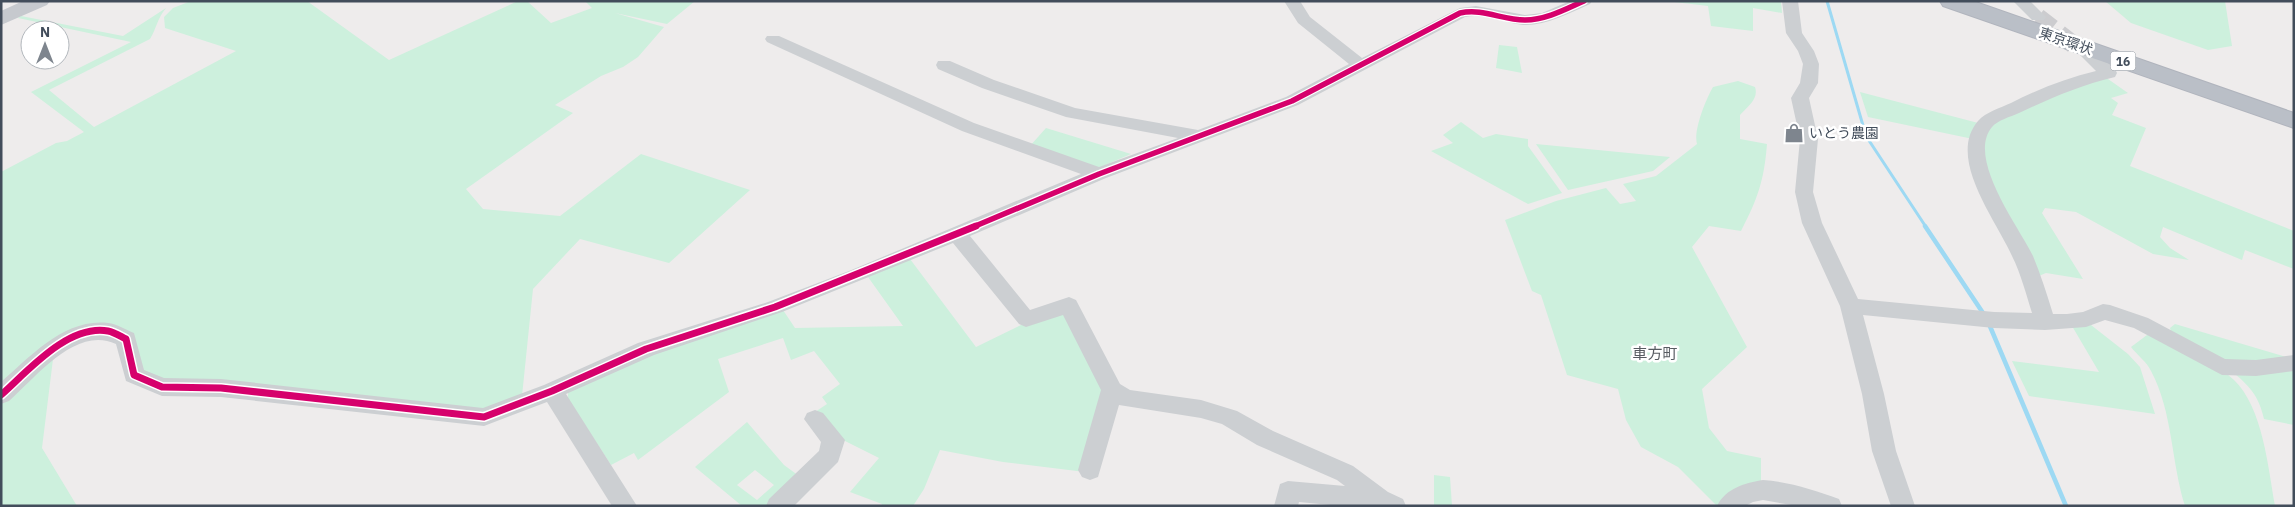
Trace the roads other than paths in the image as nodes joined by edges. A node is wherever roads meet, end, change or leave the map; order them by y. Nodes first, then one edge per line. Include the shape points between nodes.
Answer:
1 (40, 1) edge
2 (1292, 1) edge
3 (1584, 1) edge
4 (1790, 1) edge
5 (1951, 1) edge
6 (1973, 1) edge
7 (2021, 1) edge
8 (2038, 17) tunnel mouth
9 (1, 20) edge
10 (774, 39) dead end
11 (2088, 55) tunnel mouth
12 (944, 66) dead end
13 (1362, 66) junction
14 (2294, 113) edge
15 (2294, 121) edge
16 (1199, 136) junction
17 (1100, 174) junction
18 (957, 234) junction
19 (1850, 306) junction
20 (2045, 322) junction
21 (2294, 363) edge
22 (1112, 390) junction
23 (552, 391) junction
24 (1, 395) edge
25 (815, 419) dead end
26 (1090, 470) dead end
27 (1387, 502) edge
28 (625, 506) edge
29 (778, 506) edge
30 (1286, 506) edge
31 (1729, 506) edge
32 (1830, 506) edge
33 (1903, 506) edge

1 - 9 main road
2 - 13 street via 1304,20 1321,36
3 - 13 street via 1533,19 1466,11
4 - 19 street via 1794,33 1811,64 1809,83 1800,98 1810,149 1804,192 1812,223
5 - 15 highway, 東京環状 / 16
6 - 14 highway, 東京環状 / 16
7 - 8 street
10 - 17 street via 968,127
11 - 20 street via 2109,73 2042,94 1984,125 1977,140 1976,159 1983,182 2023,258
12 - 16 street via 1072,113
13 - 16 street via 1292,101
16 - 17 street
17 - 18 street
18 - 22 street via 1026,319 1069,305
18 - 23 street via 776,306 646,349
19 - 20 street via 1986,320
19 - 33 street via 1884,451
20 - 21 street via 2067,322 2110,313 2141,323 2222,367 2256,368
22 - 26 street
22 - 27 street via 1125,398 1201,409 1228,417 1265,438 1345,473
23 - 24 street via 484,417 221,388 162,387 134,375 126,339 116,332 104,330 58,345 41,356
23 - 28 street
25 - 29 street via 832,440 830,455
27 - 30 street via 1288,491
31 - 32 street via 1745,493 1760,490 1776,491

